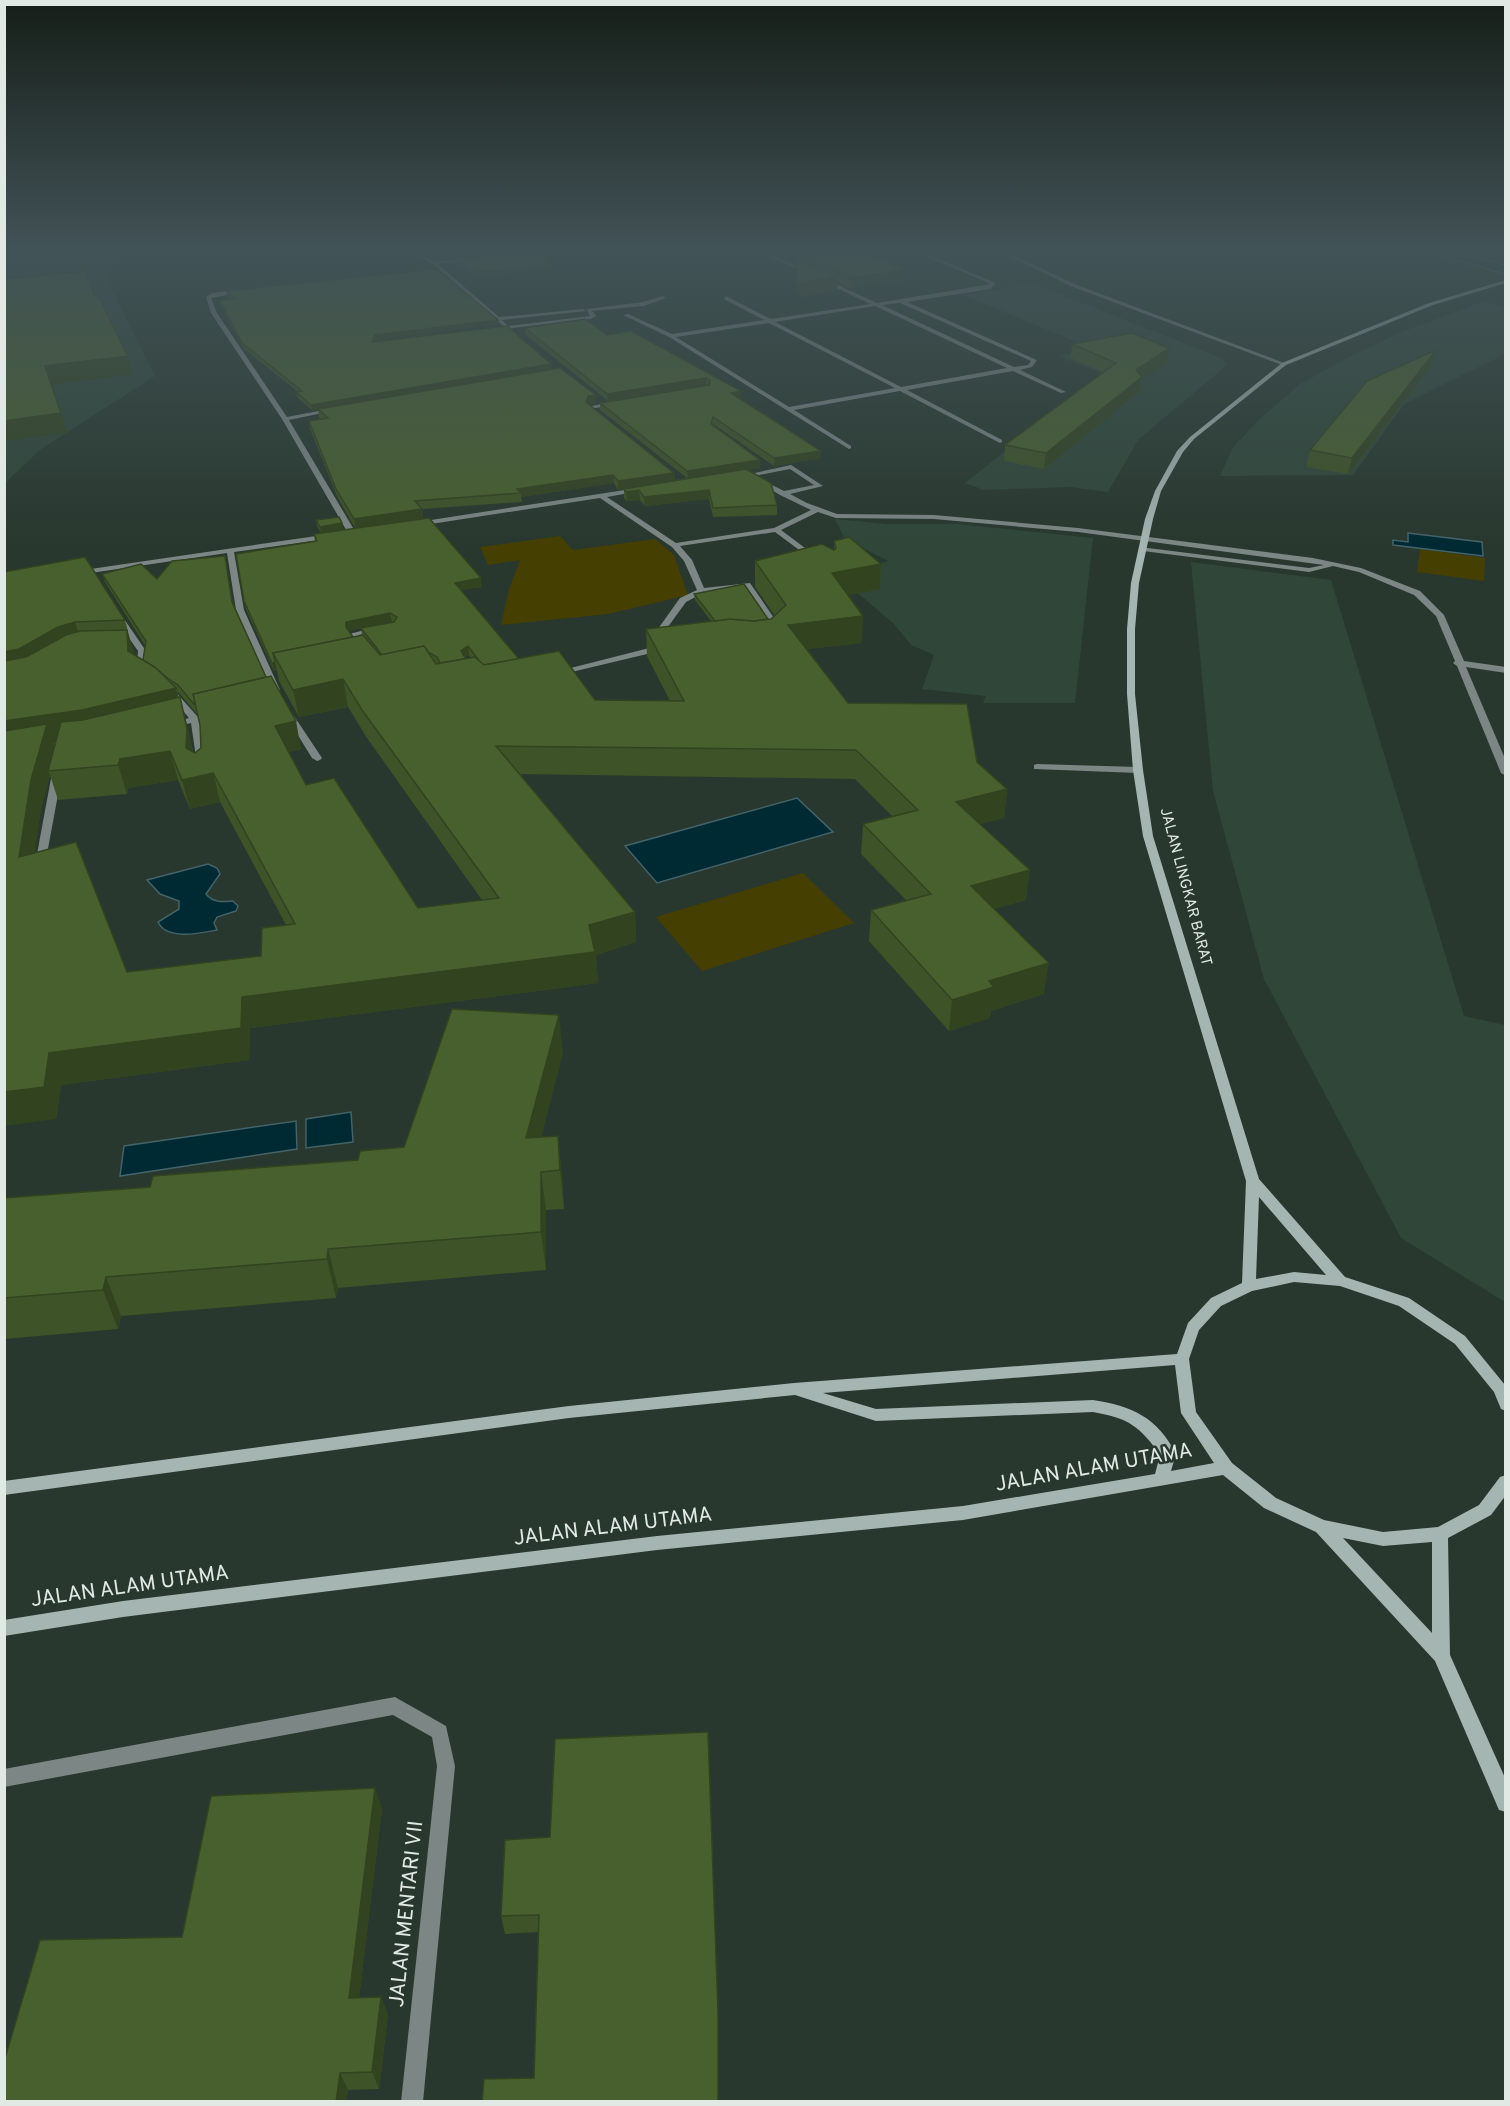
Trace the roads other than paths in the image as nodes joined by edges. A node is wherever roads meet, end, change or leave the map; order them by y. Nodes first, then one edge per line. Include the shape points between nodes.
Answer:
1 (239, 349) edge
2 (692, 349) edge
3 (823, 349) edge
4 (971, 349) edge
5 (1009, 349) edge
6 (1245, 349) edge
7 (1320, 349) edge
8 (1284, 364) junction
9 (1013, 369) junction
10 (900, 389) junction
11 (1063, 392) dead end
12 (596, 398) edge
13 (628, 401) edge
14 (605, 404) junction
15 (346, 408) edge
16 (789, 409) junction
17 (599, 414) edge
18 (285, 418) junction
19 (1000, 441) dead end
20 (849, 447) dead end
21 (762, 463) edge
22 (772, 470) junction
23 (749, 475) junction
24 (728, 479) edge
25 (644, 489) edge
26 (782, 494) junction
27 (600, 495) junction
28 (817, 510) junction
29 (413, 525) edge
30 (776, 530) junction
31 (362, 532) edge
32 (352, 533) junction
33 (1143, 544) junction
34 (675, 545) junction
35 (230, 550) junction
36 (821, 564) edge
37 (91, 571) junction
38 (69, 574) edge
39 (96, 580) edge
40 (701, 591) junction
41 (112, 607) edge
42 (392, 626) edge
43 (777, 638) edge
44 (671, 646) edge
45 (130, 651) edge
46 (142, 651) junction
47 (631, 654) junction
48 (359, 659) edge
49 (1457, 663) junction
50 (1506, 670) edge
51 (282, 675) edge
52 (545, 675) edge
53 (271, 678) junction
54 (148, 679) edge
55 (165, 688) edge
56 (269, 700) edge
57 (285, 708) edge
58 (227, 711) edge
59 (195, 719) junction
60 (160, 727) edge
61 (317, 758) dead end
62 (59, 765) edge
63 (1037, 767) dead end
64 (1504, 768) edge
65 (1138, 770) junction
66 (201, 777) edge
67 (42, 854) edge
68 (1253, 1181) junction
69 (1340, 1281) junction
70 (1249, 1286) junction
71 (1182, 1359) junction
72 (794, 1389) junction
73 (1503, 1390) edge
74 (1506, 1405) edge
75 (1226, 1468) junction
76 (1161, 1479) junction
77 (1506, 1482) edge
78 (4, 1488) edge
79 (1322, 1527) junction
80 (1440, 1534) junction
81 (4, 1628) edge
82 (1441, 1655) junction
83 (4, 1778) edge
84 (1506, 1803) edge
85 (412, 2102) edge

1 - 18 street
2 - 16 street
3 - 10 street
4 - 9 street
5 - 9 street via 1035,361
6 - 8 street
7 - 8 street, JALAN LINGKAR BARAT
8 - 33 street, JALAN LINGKAR BARAT via 1180,452 1158,491
9 - 10 street
9 - 11 street
10 - 16 street
10 - 19 street
12 - 14 street
13 - 14 street
14 - 17 street via 590,407
15 - 18 street
16 - 20 street
18 - 32 street
21 - 22 street
22 - 23 street
22 - 26 street via 791,467 820,486
23 - 24 street
23 - 26 street
25 - 27 street
26 - 28 street
27 - 29 street
27 - 34 street
28 - 30 street
28 - 33 street via 836,516 934,517
30 - 34 street
30 - 36 street
31 - 32 street
32 - 35 street
33 - 49 street via 1309,570 1330,566 1361,570 1417,594 1440,615
33 - 65 street, JALAN LINGKAR BARAT via 1131,629 1131,694
34 - 40 street via 688,560
35 - 37 street
35 - 53 street via 240,610
37 - 38 street
37 - 39 street
40 - 43 street via 747,585 780,633
40 - 47 street via 683,600 649,647
41 - 46 street
42 - 48 street via 352,634 370,656
44 - 47 street
45 - 46 street
46 - 54 street via 139,674
47 - 52 street
49 - 50 street
49 - 64 street
51 - 53 street
53 - 56 street via 280,698
55 - 59 street
57 - 61 street
58 - 59 street
59 - 60 street
59 - 66 street
62 - 67 street
63 - 65 street
65 - 68 street, JALAN LINGKAR BARAT via 1151,847
68 - 69 street, JALAN LINGKAR BARAT
68 - 70 street, JALAN LINGKAR BARAT
69 - 70 street via 1293,1277
69 - 73 street via 1404,1302 1451,1333
70 - 71 street via 1216,1302 1193,1327
71 - 72 street
71 - 75 street via 1189,1413
72 - 76 street via 876,1415 1093,1406 1125,1410 1150,1426 1168,1454
72 - 78 street via 569,1412
73 - 74 street
75 - 76 street, JALAN ALAM UTAMA
75 - 79 street via 1270,1503
76 - 81 street, JALAN ALAM UTAMA via 963,1513 657,1543 123,1609
77 - 80 street via 1485,1510
79 - 80 street via 1383,1539
79 - 82 street
80 - 82 street
82 - 84 street
83 - 85 street, JALAN MENTARI VII via 395,1706 440,1732 446,1766

